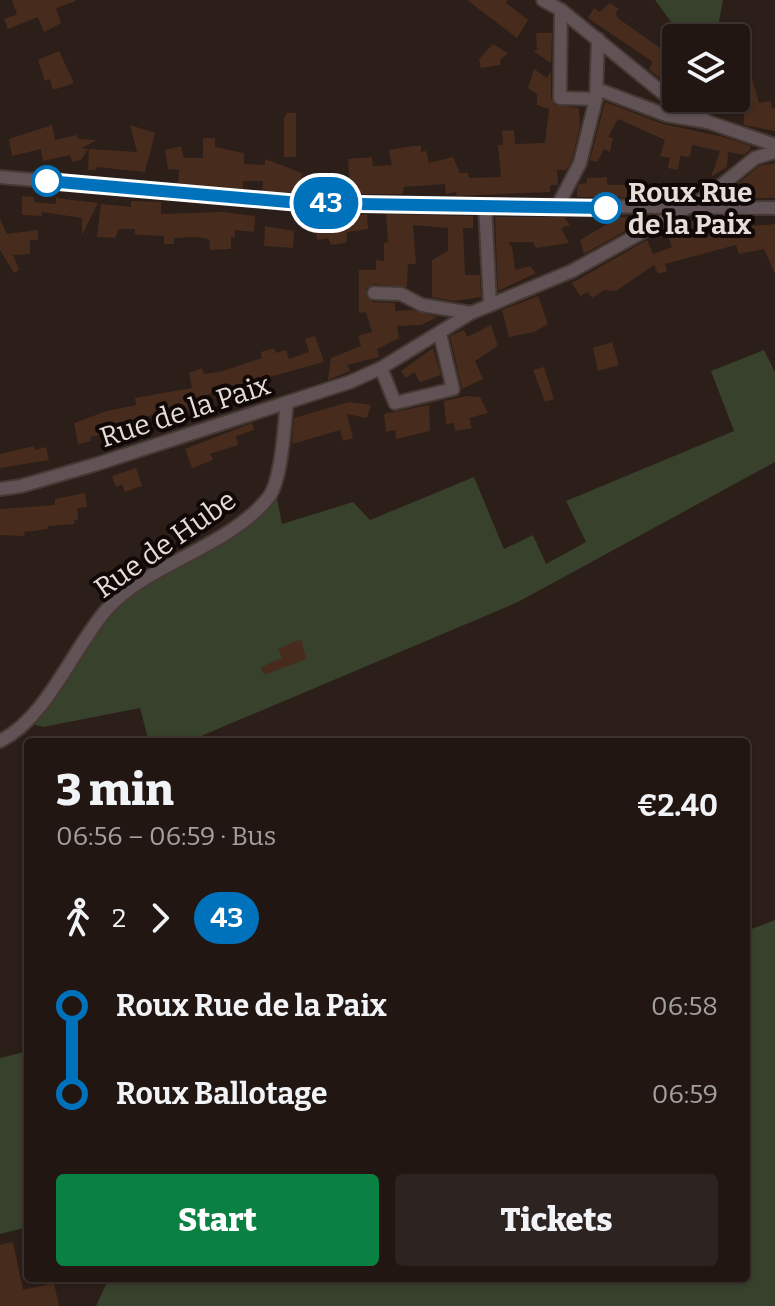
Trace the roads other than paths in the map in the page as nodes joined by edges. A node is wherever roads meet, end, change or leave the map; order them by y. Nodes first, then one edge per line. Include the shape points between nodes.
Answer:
1 (543, 0) edge
2 (561, 10) junction
3 (598, 39) junction
4 (596, 94) junction
5 (708, 122) junction
6 (775, 145) edge
7 (775, 152) edge
8 (0, 177) edge
9 (485, 205) junction
10 (557, 207) junction
11 (775, 208) edge
12 (681, 210) junction
13 (374, 293) dead end
14 (490, 304) junction
15 (471, 313) junction
16 (440, 334) junction
17 (381, 368) junction
18 (287, 403) junction
19 (0, 489) edge
20 (0, 741) edge

1 - 2 street
2 - 3 street
2 - 4 street via 560,98
3 - 4 street
3 - 5 street via 669,98
4 - 5 street
4 - 10 street via 580,163
5 - 6 street
7 - 12 street, Rue de la Paix via 755,158 708,196
8 - 9 street via 300,203
9 - 10 street
9 - 14 street
10 - 12 street
11 - 12 street
12 - 14 street, Rue de la Paix via 572,271
13 - 15 street via 401,294 422,305
14 - 15 street, Rue de la Paix
15 - 16 street, Rue de la Paix
16 - 17 street, Rue de la Paix
16 - 17 street via 453,389 395,403
17 - 18 street, Rue de la Paix
18 - 19 street, Rue de la Paix
18 - 20 street, Rue de Hube via 268,499 108,608 28,720

